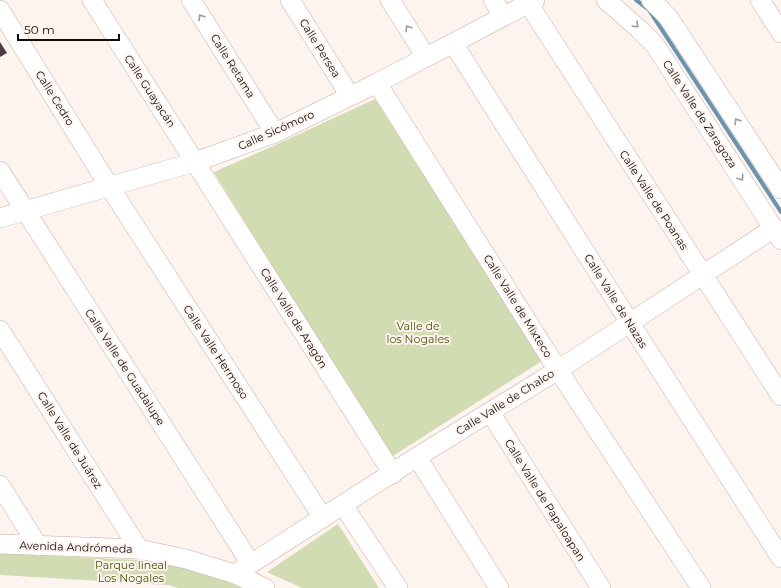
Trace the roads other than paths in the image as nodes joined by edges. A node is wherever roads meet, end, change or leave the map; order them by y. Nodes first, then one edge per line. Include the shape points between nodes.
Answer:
1 (92, 0) edge
2 (190, 0) edge
3 (290, 0) edge
4 (390, 0) edge
5 (493, 0) edge
6 (606, 0) edge
7 (651, 0) edge
8 (760, 0) edge
9 (531, 2) edge
10 (0, 10) edge
11 (503, 16) junction
12 (781, 33) edge
13 (454, 43) junction
14 (426, 57) junction
15 (377, 83) junction
16 (350, 96) junction
17 (275, 133) junction
18 (195, 162) junction
19 (0, 171) edge
20 (110, 186) junction
21 (781, 189) edge
22 (25, 211) junction
23 (0, 218) edge
24 (777, 234) edge
25 (702, 275) junction
26 (630, 323) junction
27 (0, 330) edge
28 (558, 370) junction
29 (781, 396) edge
30 (490, 412) junction
31 (417, 457) junction
32 (393, 474) junction
33 (0, 485) edge
34 (343, 505) junction
35 (323, 518) junction
36 (0, 544) edge
37 (38, 546) junction
38 (139, 549) junction
39 (781, 558) edge
40 (251, 564) junction
41 (235, 574) junction
42 (265, 588) edge
43 (398, 588) edge
44 (499, 588) edge
45 (601, 588) edge
46 (701, 588) edge

1 - 18 street, Calle Guayacán
17 -> 2 street, Calle Retama
3 - 16 street, Calle Persea
14 -> 4 street
5 - 11 street
6 -> 24 street, Calle Valle de Zaragoza via 655,45
21 -> 7 street via 669,18
8 - 12 street
9 - 11 street, Calle Sicómoro
9 - 25 street, Calle Valle de Poanas
10 - 20 street, Calle Cedro
11 - 13 street, Calle Sicómoro
13 - 14 street, Calle Sicómoro
13 - 26 street, Calle Valle de Nazas
14 - 15 street, Calle Sicómoro
15 - 16 street, Calle Sicómoro
15 - 28 street, Calle Valle de Mixteco
16 - 17 street, Calle Sicómoro
17 - 18 street, Calle Sicómoro
18 - 20 street, Calle Sicómoro
18 - 32 street, Calle Valle de Aragón
19 - 22 street, Calle Valle de Guadalupe
20 - 22 street, Calle Sicómoro
20 - 35 street, Calle Valle Hermoso
22 - 23 street, Calle Sicómoro
22 - 40 street, Calle Valle de Guadalupe
24 - 25 street, Calle Valle de Chalco
25 - 26 street, Calle Valle de Chalco
25 - 29 street, Calle Valle de Poanas
26 - 28 street, Calle Valle de Chalco
26 - 39 street, Calle Valle de Nazas
27 - 38 street, Calle Valle de Juárez
28 - 30 street, Calle Valle de Chalco
28 - 46 street, Calle Valle de Mixteco
30 - 31 street, Calle Valle de Chalco
30 - 45 street, Calle Valle de Papaloapan
31 - 32 street, Calle Valle de Chalco
31 - 44 street
32 - 34 street, Calle Valle de Chalco
33 - 37 street
34 - 35 street, Calle Valle de Chalco
34 - 43 street
35 - 40 street, Calle Valle de Chalco
36 - 37 street, Avenida Andrómeda
37 - 38 street, Avenida Andrómeda
38 - 41 street, Avenida Andrómeda via 186,559
40 - 41 street, Calle Valle de Chalco
41 - 42 street, Avenida Andrómeda

